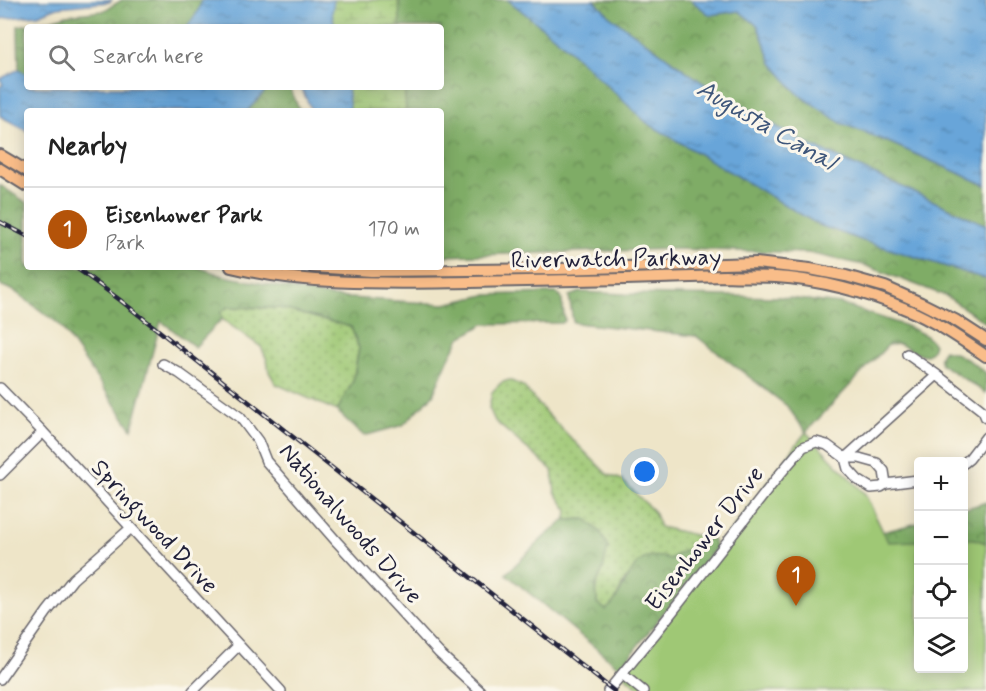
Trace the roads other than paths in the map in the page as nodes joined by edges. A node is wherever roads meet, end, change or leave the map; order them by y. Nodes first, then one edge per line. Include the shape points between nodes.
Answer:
1 (0, 155) edge
2 (0, 169) edge
3 (24, 169) edge
4 (24, 184) edge
5 (243, 270) edge
6 (356, 270) edge
7 (418, 270) edge
8 (444, 270) edge
9 (986, 340) edge
10 (907, 354) dead end
11 (986, 356) edge
12 (163, 364) dead end
13 (937, 375) junction
14 (0, 388) edge
15 (986, 418) edge
16 (43, 432) junction
17 (986, 437) edge
18 (845, 458) junction
19 (968, 460) edge
20 (0, 475) edge
21 (914, 480) edge
22 (886, 484) junction
23 (130, 528) junction
24 (238, 645) junction
25 (622, 674) junction
26 (0, 679) edge
27 (193, 691) edge
28 (281, 691) edge
29 (480, 691) edge
30 (608, 691) edge
31 (643, 691) edge

1 - 3 main road
2 - 4 main road
5 - 11 main road, Riverwatch Parkway via 388,284 778,277 831,286 906,309
6 - 7 main road, Riverwatch Parkway
8 - 9 main road, Riverwatch Parkway via 756,263 799,268 885,288 955,320
10 - 13 street
12 - 29 street, Nationalwoods Drive via 240,417 258,441 266,461 440,653
13 - 15 street via 983,411
13 - 18 street
14 - 16 street, Springwood Drive
16 - 20 street
16 - 23 street, Springwood Drive
17 - 19 street
18 - 22 street via 877,463 884,471
18 - 22 street via 848,469 858,480 871,488
18 - 25 street, Eisenhower Drive via 816,442 803,447
21 - 22 street
23 - 24 street, Springwood Drive
23 - 26 street via 73,579
24 - 27 street
24 - 28 street, Springwood Drive
25 - 30 street, Eisenhower Drive
25 - 31 street

